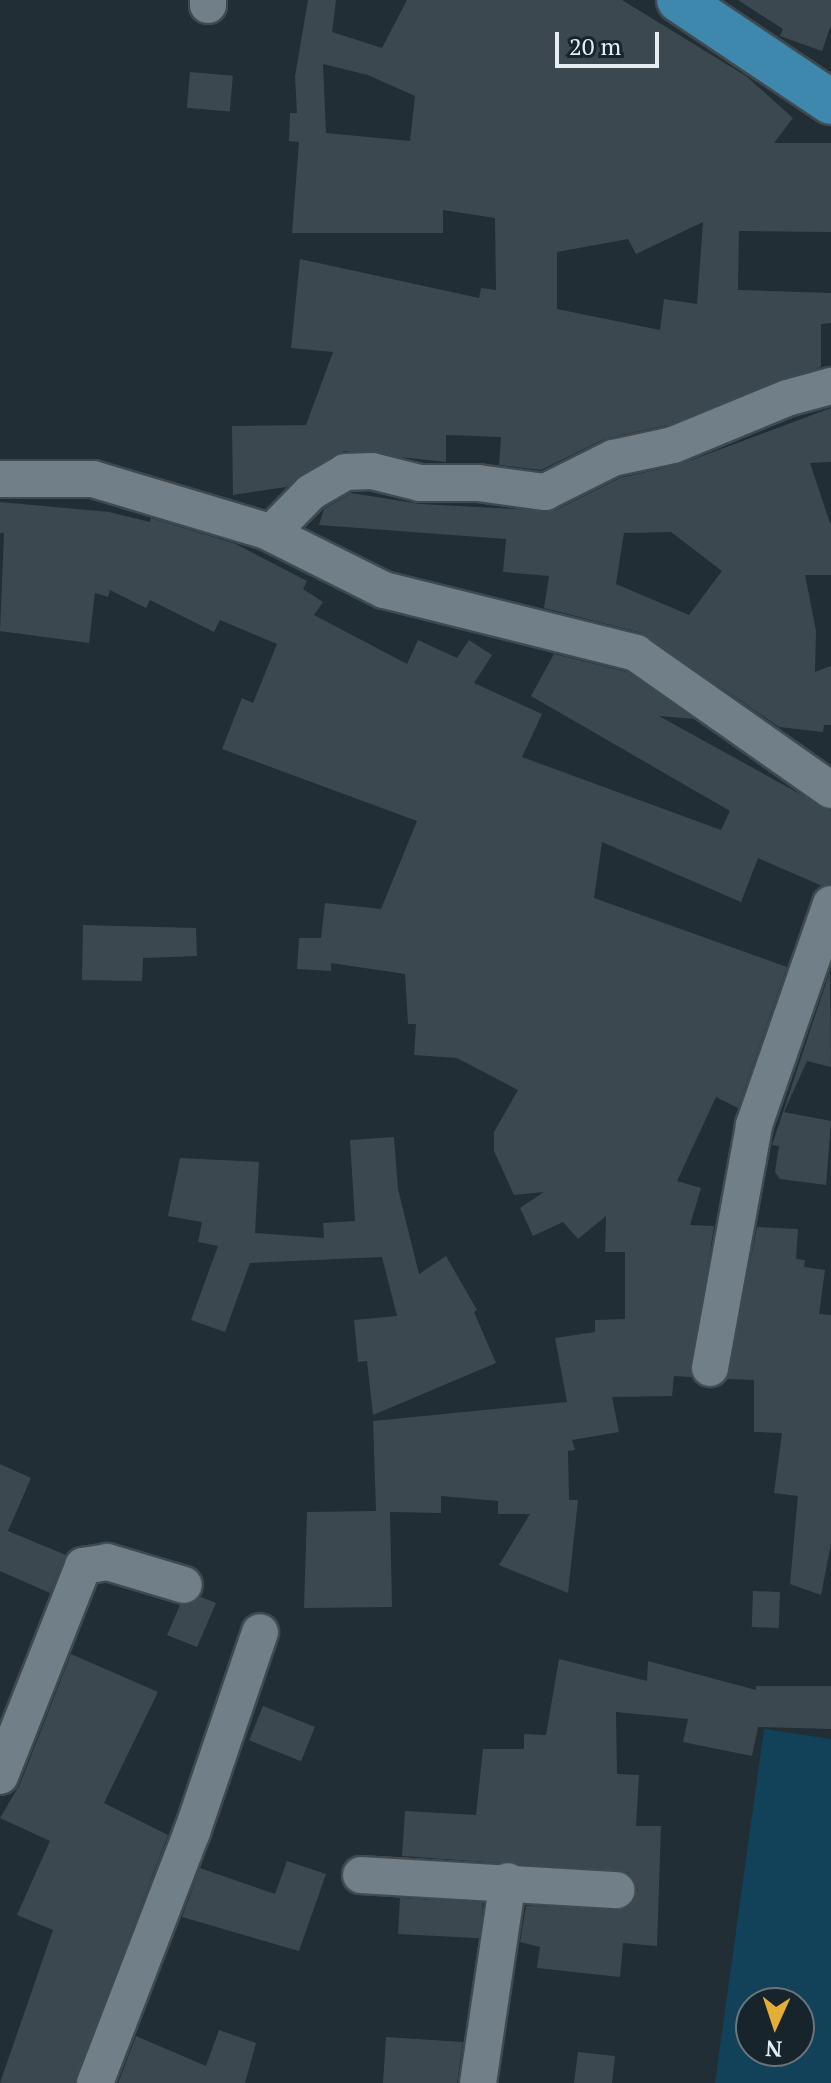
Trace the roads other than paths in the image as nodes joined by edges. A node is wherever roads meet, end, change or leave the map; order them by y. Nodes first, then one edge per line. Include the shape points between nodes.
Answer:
1 (679, 0) edge
2 (831, 102) edge
3 (831, 386) edge
4 (0, 479) edge
5 (271, 533) junction
6 (831, 790) edge
7 (831, 904) edge
8 (710, 1368) dead end
9 (184, 1585) dead end
10 (260, 1632) dead end
11 (0, 1776) edge
12 (361, 1875) dead end
13 (508, 1881) junction
14 (617, 1890) dead end
15 (95, 2083) edge
16 (478, 2083) edge

1 - 2 highway
3 - 5 street via 787,398 673,445 613,458 545,492 345,472 311,492
4 - 5 street via 93,479
5 - 6 street via 384,590 636,653
7 - 8 street via 754,1125
9 - 11 street via 107,1562 83,1566
10 - 15 street via 192,1832
12 - 13 street
13 - 14 street
13 - 16 street

